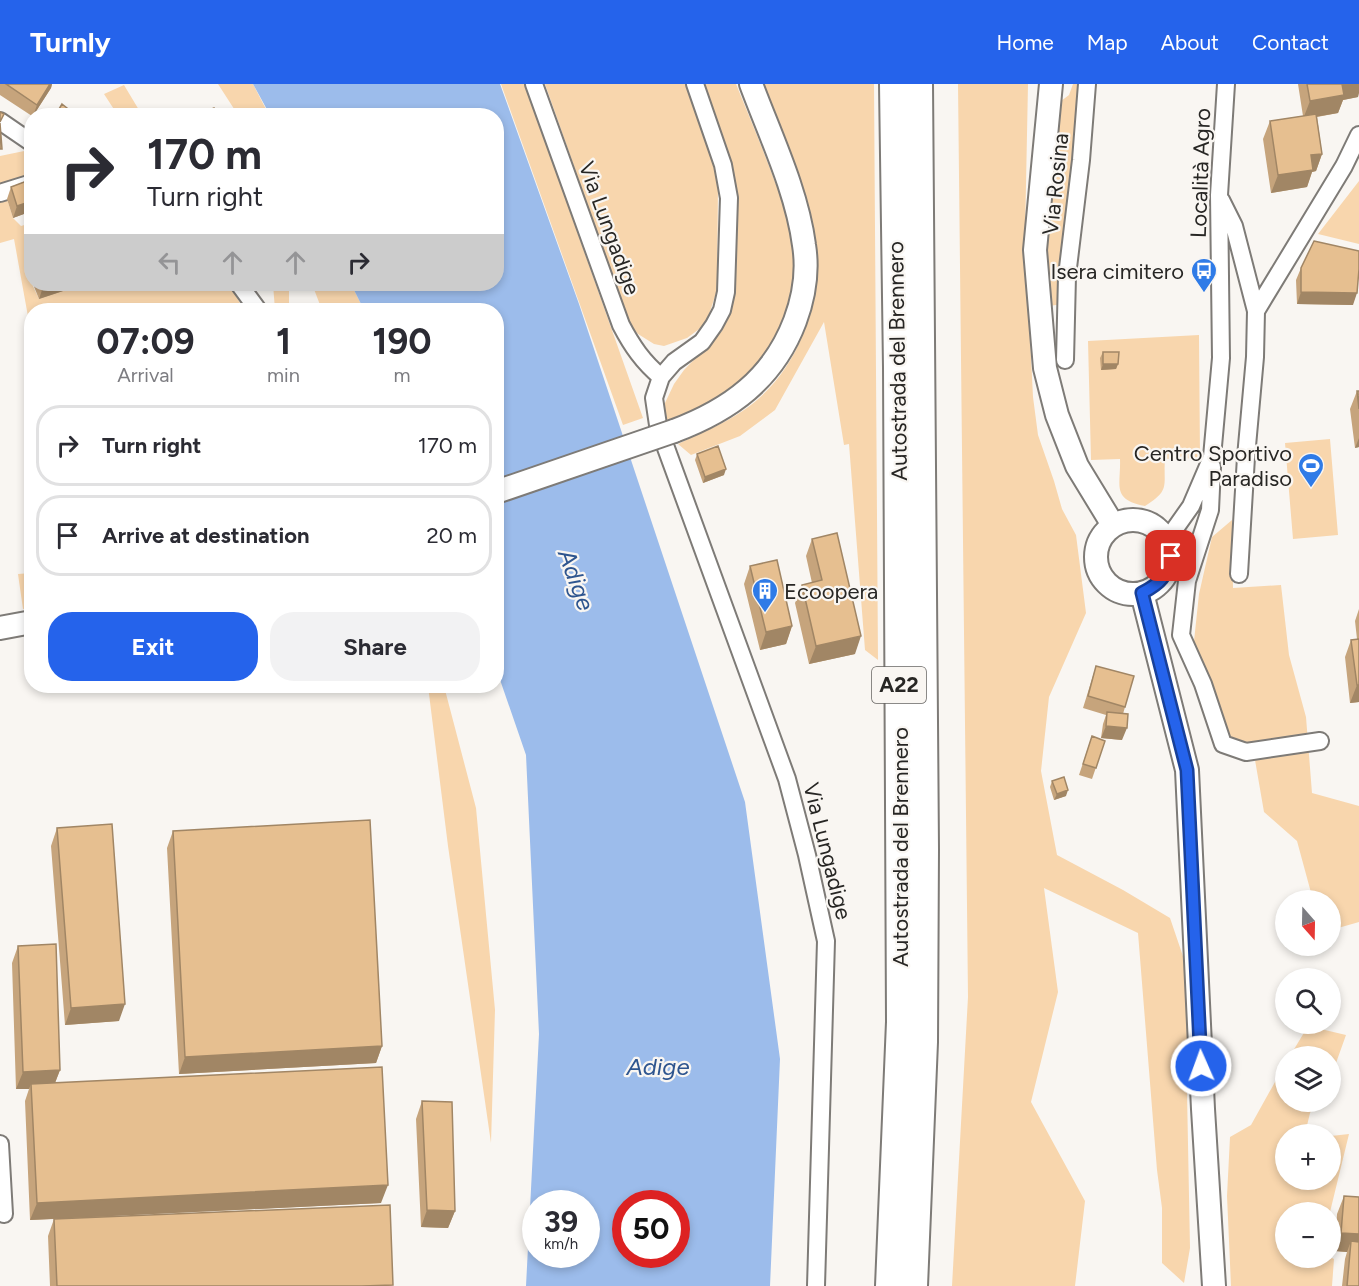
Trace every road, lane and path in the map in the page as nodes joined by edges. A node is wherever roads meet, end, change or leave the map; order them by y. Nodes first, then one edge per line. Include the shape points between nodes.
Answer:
1 (534, 84) edge
2 (695, 84) edge
3 (751, 84) edge
4 (894, 84) edge
5 (918, 84) edge
6 (1051, 84) edge
7 (1087, 84) edge
8 (1226, 84) edge
9 (0, 121) edge
10 (1359, 135) edge
11 (24, 138) edge
12 (24, 186) edge
13 (0, 193) edge
14 (1219, 195) junction
15 (1256, 311) junction
16 (1065, 360) dead end
17 (661, 376) junction
18 (666, 435) junction
19 (1212, 457) junction
20 (504, 489) edge
21 (1113, 525) junction
22 (1167, 540) junction
23 (1239, 574) dead end
24 (1142, 593) junction
25 (24, 624) edge
26 (0, 628) edge
27 (1320, 741) dead end
28 (0, 1144) edge
29 (4, 1214) dead end
30 (816, 1286) edge
31 (890, 1286) edge
32 (914, 1286) edge
33 (1214, 1286) edge

1 - 17 street, Via Lungadige via 621,325 635,351
2 - 17 street via 723,165 729,198 726,292 722,310 702,342
3 - 18 main road via 800,220 805,267 799,309 780,353 758,381 735,401
4 - 31 highway, Autostrada del Brennero / A22 via 901,1022
5 - 32 highway, Autostrada del Brennero / A22 via 924,905
6 - 21 main road via 1035,250 1045,368 1057,415 1077,466
7 - 16 street, Via Rosina via 1067,276
8 - 14 street, Località Agro
9 - 11 street
10 - 15 street
12 - 13 street
14 - 15 street via 1234,226
14 - 19 street, Località Agro via 1221,358
15 - 23 street
17 - 18 street, Via Lungadige via 654,398
18 - 20 main road, bridge
18 - 30 street, Via Lungadige via 787,779 826,941
19 - 22 street, Località Agro via 1191,506
19 - 27 street via 1210,510 1187,581 1181,635 1223,744 1245,752
21 - 22 main road via 1133,519 1153,525
21 - 24 main road via 1096,549 1102,578 1113,588
22 - 24 main road via 1171,556 1167,573 1157,585
24 - 33 main road via 1187,770
25 - 26 main road
28 - 29 street

